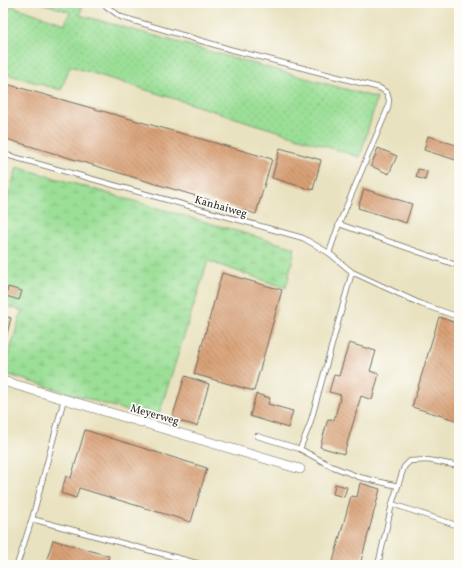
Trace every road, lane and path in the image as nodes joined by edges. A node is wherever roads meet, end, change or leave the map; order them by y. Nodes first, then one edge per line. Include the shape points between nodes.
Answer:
1 (105, 3) edge
2 (3, 154) edge
3 (339, 224) junction
4 (329, 253) junction
5 (459, 266) edge
6 (352, 272) junction
7 (459, 306) edge
8 (457, 317) edge
9 (3, 381) edge
10 (64, 399) junction
11 (256, 436) dead end
12 (300, 449) junction
13 (459, 466) edge
14 (300, 469) dead end
15 (398, 486) junction
16 (392, 504) junction
17 (32, 518) junction
18 (459, 526) edge
19 (17, 565) edge
20 (204, 565) edge
21 (378, 565) edge

1 - 3 lane via 121,17 384,90 389,100 388,108
2 - 4 lane, Kanhaiweg via 303,238
3 - 4 lane
3 - 5 lane
4 - 6 lane, Kanhaiweg
6 - 8 lane, Kanhaiweg via 421,304
6 - 12 lane via 310,424
7 - 8 lane
9 - 10 street, Meyerweg
10 - 14 street, Meyerweg
10 - 17 lane
11 - 12 lane
12 - 15 lane via 331,466 359,477
13 - 15 lane via 428,460 410,461 404,467
15 - 16 lane
16 - 18 lane
16 - 21 lane
17 - 19 lane
17 - 20 lane

